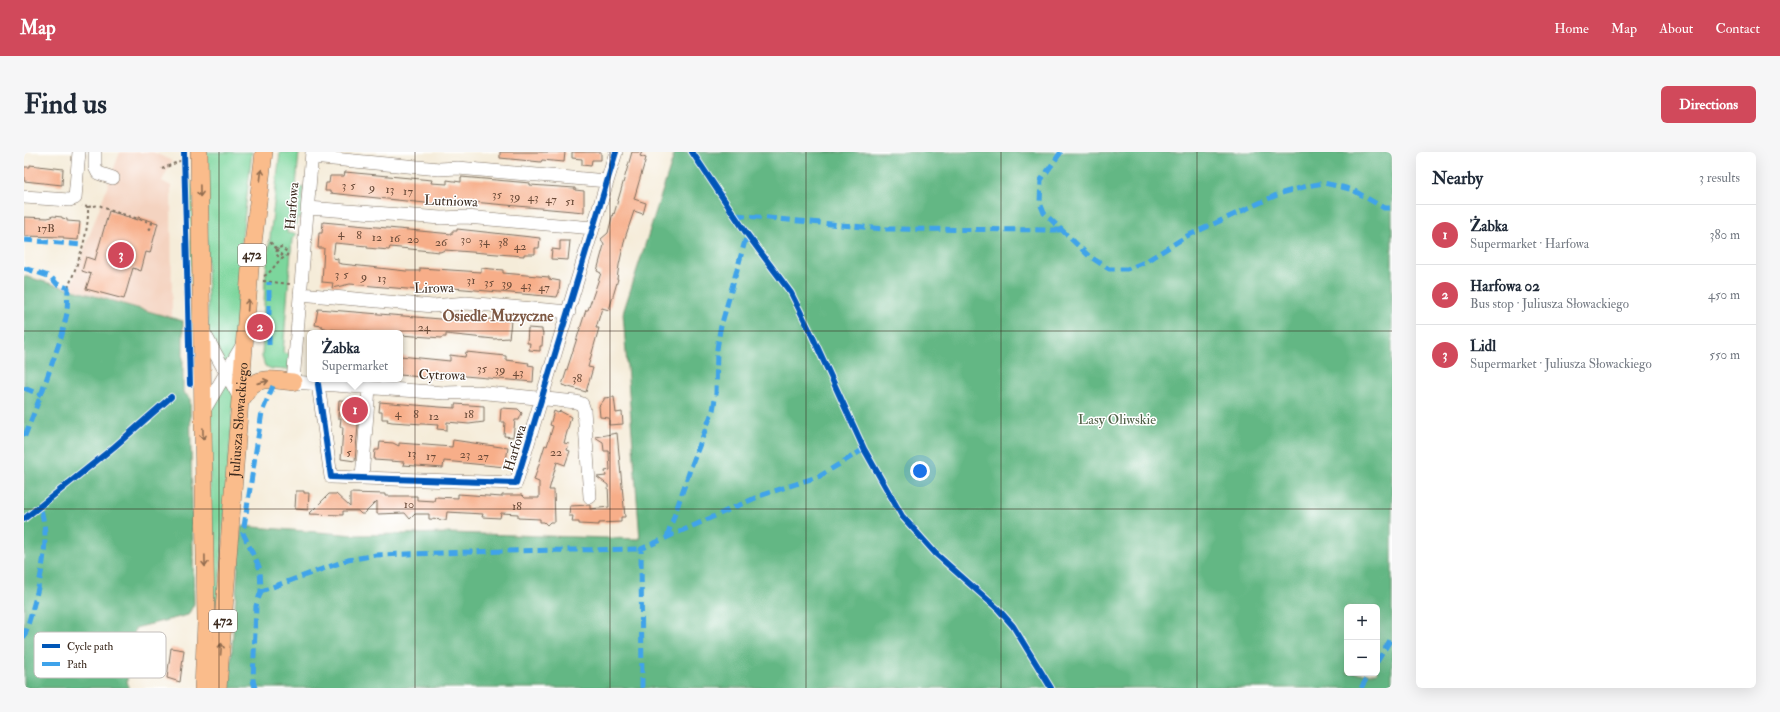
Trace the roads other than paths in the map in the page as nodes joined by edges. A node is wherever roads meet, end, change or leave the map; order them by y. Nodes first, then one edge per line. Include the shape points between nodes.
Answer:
1 (79, 152) edge
2 (95, 152) edge
3 (264, 152) edge
4 (616, 152) edge
5 (192, 155) edge
6 (312, 155) edge
7 (113, 178) dead end
8 (607, 181) junction
9 (24, 197) edge
10 (308, 208) junction
11 (593, 228) junction
12 (301, 290) junction
13 (569, 312) junction
14 (202, 330) junction
15 (245, 340) junction
16 (226, 374) junction
17 (293, 382) junction
18 (318, 384) junction
19 (369, 388) junction
20 (543, 398) junction
21 (241, 400) junction
22 (203, 412) junction
23 (362, 478) junction
24 (590, 497) dead end
25 (203, 688) edge
26 (218, 688) edge

1 - 9 street via 75,198 69,200
2 - 7 street via 95,167 98,172
15 -> 3 main road, Juliusza Słowackiego / 472 via 250,269
4 - 8 street, Harfowa
5 -> 14 main road, 472
6 - 8 street via 439,169 458,168
6 - 10 street, Harfowa
8 - 11 street, Harfowa
10 - 11 street, Lutniowa via 441,218 466,217
10 - 12 street, Harfowa
11 - 13 street, Harfowa
12 - 13 street, Lirowa via 433,306 466,303
12 - 17 street, Harfowa
13 - 20 street, Harfowa
14 - 16 street
14 - 22 main road, 472
15 - 16 street
15 - 21 main road, Juliusza Słowackiego / 472
16 - 21 street
16 - 22 street
17 - 18 street, Cytrowa
21 -> 17 main road via 252,385 260,381
18 - 19 street, Cytrowa
18 - 23 street, Harfowa via 331,477
19 - 20 street, Cytrowa via 445,393 477,392
19 - 23 street
20 - 23 street, Harfowa via 516,483
20 - 24 street via 582,404
26 -> 21 main road, Juliusza Słowackiego / 472
22 -> 25 main road, 472 via 206,622

